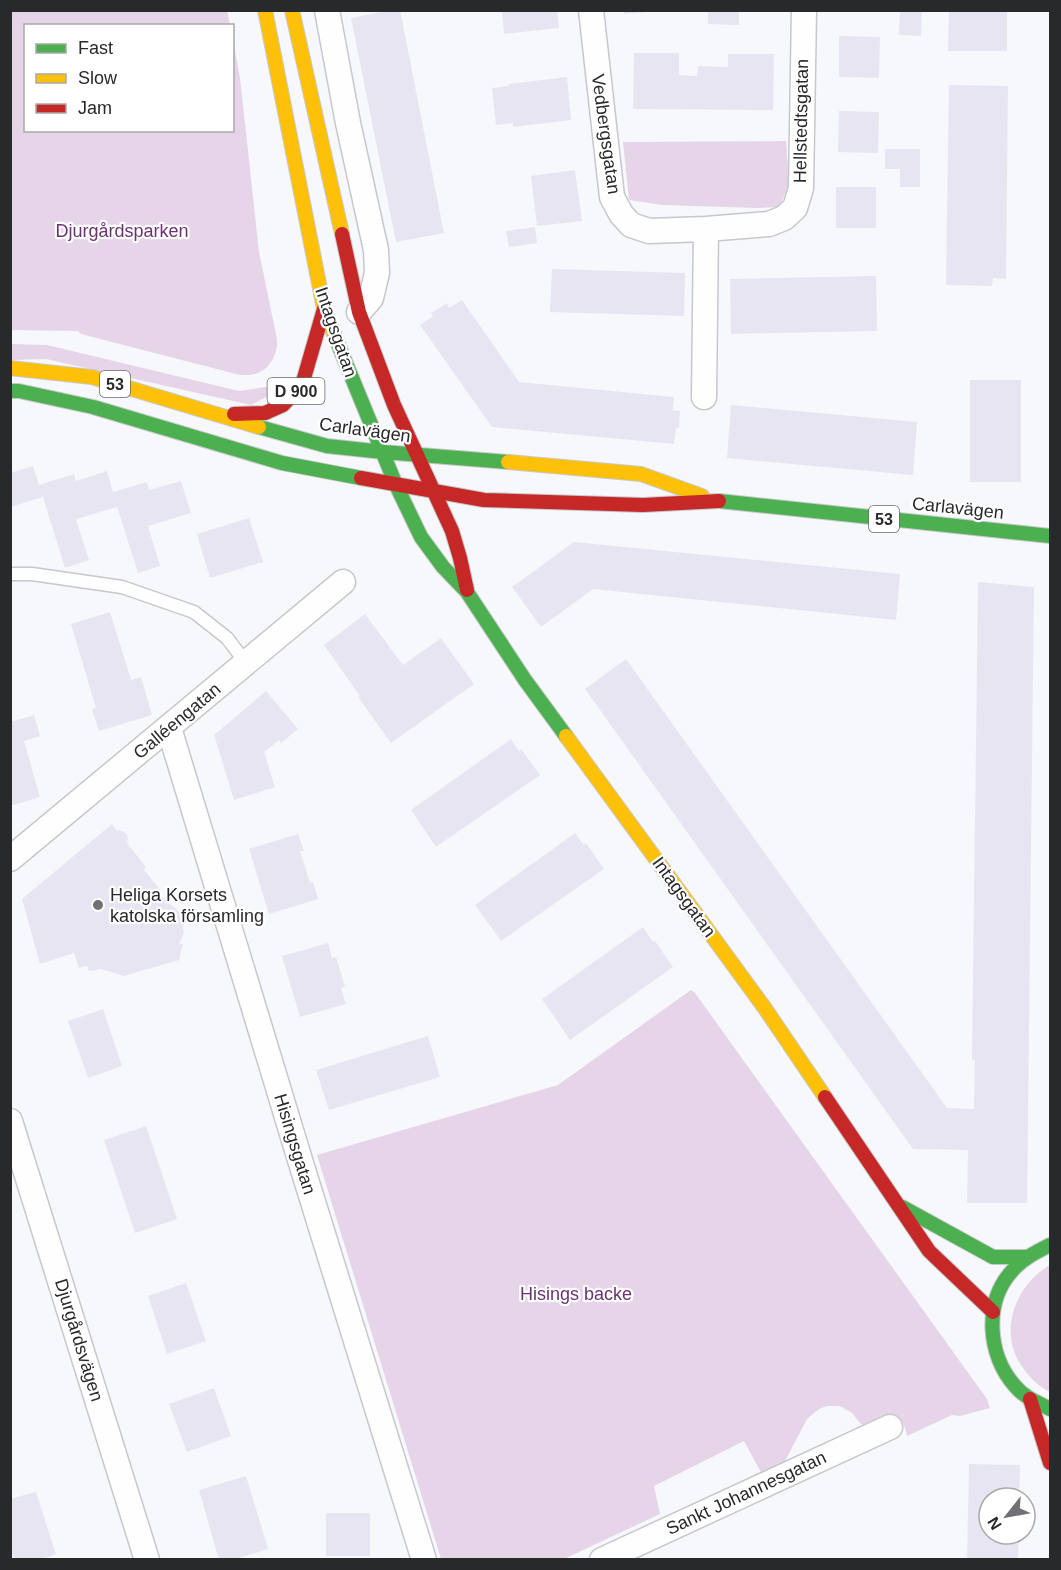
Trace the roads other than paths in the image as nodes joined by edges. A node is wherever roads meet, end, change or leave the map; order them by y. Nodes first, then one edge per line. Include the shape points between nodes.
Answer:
1 (265, 10) edge
2 (292, 10) edge
3 (327, 10) edge
4 (591, 10) edge
5 (804, 10) edge
6 (706, 229) junction
7 (324, 309) junction
8 (359, 312) junction
9 (10, 368) edge
10 (10, 392) edge
11 (704, 397) dead end
12 (217, 415) junction
13 (383, 452) junction
14 (416, 455) junction
15 (396, 485) junction
16 (433, 491) junction
17 (718, 501) junction
18 (1050, 536) edge
19 (10, 574) edge
20 (343, 582) dead end
21 (467, 592) junction
22 (246, 663) junction
23 (169, 728) junction
24 (10, 859) edge
25 (10, 1121) edge
26 (897, 1204) junction
27 (1050, 1244) edge
28 (1027, 1257) junction
29 (993, 1312) junction
30 (1030, 1399) junction
31 (1050, 1409) edge
32 (890, 1427) dead end
33 (1050, 1463) edge
34 (147, 1560) edge
35 (424, 1560) edge
36 (602, 1560) edge

1 - 7 main road, Intagsgatan / D 900
2 - 8 main road, Intagsgatan
3 - 8 street, Intagsgatan via 376,250 371,298
4 - 6 street, Vedbergsgatan via 612,196 631,225 649,231
5 - 6 street, Hellstedtsgatan via 801,188 795,207 784,218 769,224
6 - 11 street
7 - 12 main road, D 900 via 302,385 283,405 265,413
7 - 13 main road, Intagsgatan / D 900
8 - 14 main road, Intagsgatan
9 - 12 main road, Carlavägen / 53 via 92,377
10 - 15 main road, Carlavägen / 53 via 93,407 282,463
12 - 13 main road, Carlavägen / 53 via 327,446
13 - 14 main road, Carlavägen / 53
13 - 15 main road, Intagsgatan / D 900
14 - 16 main road, Intagsgatan
14 - 17 main road, Carlavägen / 53 via 640,474
15 - 16 main road, Carlavägen / 53
15 - 21 main road, Intagsgatan via 421,537
16 - 17 main road, Carlavägen / 53 via 484,500 643,505
16 - 21 main road, Intagsgatan via 452,531
17 - 18 main road, Carlavägen / 53
19 - 22 lane via 122,587 194,612 227,638
20 - 22 street, Galléengatan
21 - 26 main road, Intagsgatan via 525,680 764,1007
22 - 23 street, Galléengatan
23 - 24 street, Galléengatan
23 - 35 street, Hisingsgatan
25 - 34 street, Djurgårdsvägen
26 - 28 main road, Intagsgatan via 993,1257
26 - 29 main road, Intagsgatan via 929,1251
27 - 28 main road
28 - 29 main road via 1009,1274
29 - 30 main road via 992,1334 998,1360 1012,1383
30 - 31 main road
30 - 33 main road
32 - 36 street, Sankt Johannesgatan

